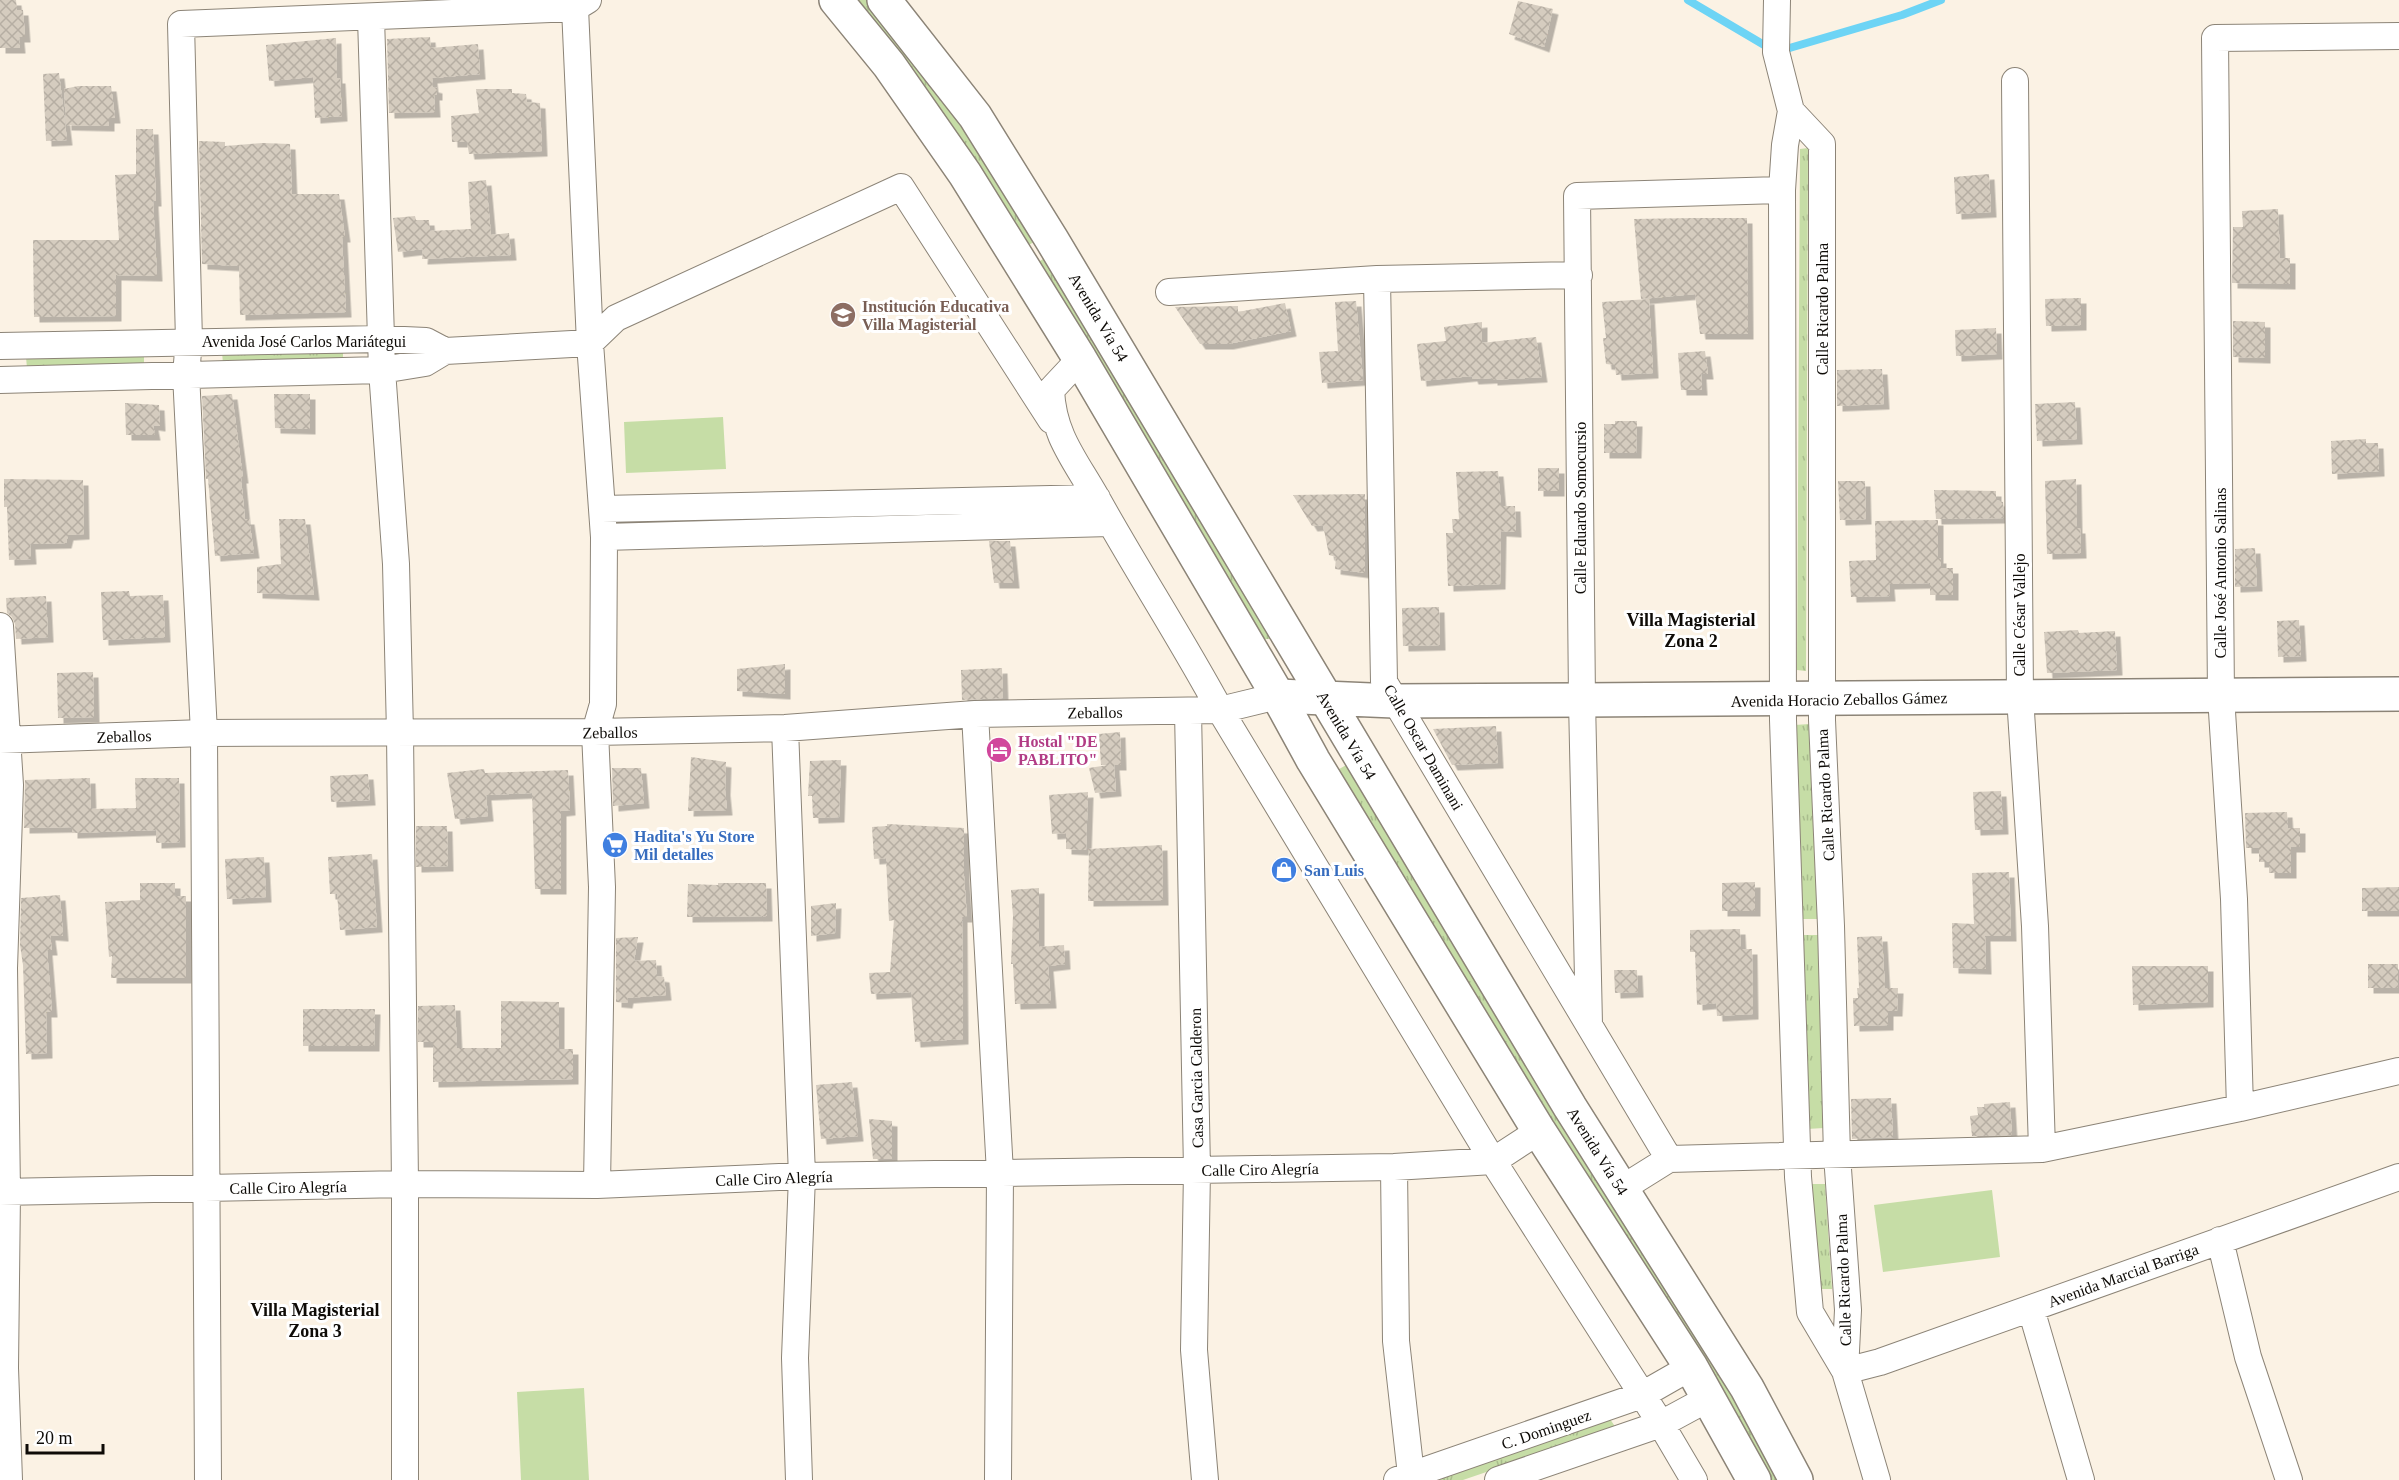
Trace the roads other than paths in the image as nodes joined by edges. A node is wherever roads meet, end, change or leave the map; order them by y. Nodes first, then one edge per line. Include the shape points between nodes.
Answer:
1 (836, 0) edge
2 (884, 0) edge
3 (1777, 0) edge
4 (582, 4) edge
5 (370, 18) junction
6 (2399, 36) edge
7 (2015, 81) dead end
8 (1791, 111) junction
9 (1782, 190) junction
10 (1579, 275) junction
11 (1377, 279) junction
12 (1169, 291) dead end
13 (382, 339) junction
14 (189, 341) junction
15 (590, 343) junction
16 (0, 346) edge
17 (445, 351) junction
18 (1080, 358) junction
19 (382, 370) junction
20 (186, 374) junction
21 (0, 380) edge
22 (1057, 429) junction
23 (1096, 498) junction
24 (603, 509) junction
25 (1110, 523) junction
26 (604, 537) junction
27 (0, 626) edge
28 (2399, 694) edge
29 (1278, 696) junction
30 (2221, 696) junction
31 (1324, 698) junction
32 (1822, 698) junction
33 (2020, 698) junction
34 (1784, 699) junction
35 (1582, 700) junction
36 (1395, 701) junction
37 (1188, 711) junction
38 (1220, 711) junction
39 (975, 714) junction
40 (785, 728) junction
41 (596, 732) junction
42 (204, 733) junction
43 (400, 733) junction
44 (4, 740) edge
45 (1589, 1025) junction
46 (2399, 1071) edge
47 (2240, 1108) junction
48 (1539, 1131) junction
49 (2042, 1149) junction
50 (1837, 1155) junction
51 (1798, 1156) junction
52 (1669, 1159) junction
53 (1493, 1161) junction
54 (1394, 1167) junction
55 (1197, 1170) junction
56 (1000, 1173) junction
57 (802, 1176) junction
58 (2399, 1177) edge
59 (405, 1185) junction
60 (597, 1185) junction
61 (1621, 1189) junction
62 (205, 1190) junction
63 (4, 1192) edge
64 (2220, 1240) junction
65 (2031, 1309) junction
66 (1691, 1367) junction
67 (1845, 1371) junction
68 (1642, 1395) junction
69 (1709, 1398) junction
70 (1661, 1424) junction
71 (1404, 1478) edge
72 (9, 1480) edge
73 (208, 1480) edge
74 (405, 1480) edge
75 (799, 1480) edge
76 (998, 1480) edge
77 (1206, 1480) edge
78 (1498, 1480) edge
79 (1694, 1480) edge
80 (1755, 1480) edge
81 (1796, 1480) edge
82 (1877, 1480) edge
83 (2081, 1480) edge
84 (2289, 1480) edge

1 - 18 main road via 888,65 965,174
2 - 31 main road, Avenida Vía 54 via 975,116 1122,355
3 - 8 street via 1776,52
4 - 5 street
4 - 15 street
5 - 13 street
5 - 14 street via 180,24
6 - 30 street, Calle José Antonio Salinas via 2215,38
7 - 33 street, Calle César Vallejo
8 - 9 street, Calle Ricardo Palma
8 - 32 street, Calle Ricardo Palma via 1822,144
9 - 10 street, Calle Eduardo Somocursio via 1577,196
9 - 34 street, Calle Ricardo Palma
10 - 11 street
10 - 35 street, Calle Eduardo Somocursio
11 - 12 street
11 - 36 street, Calle Oscar Daminani via 1384,682
13 - 14 street, Avenida José Carlos Mariátegui
13 - 17 street, Avenida José Carlos Mariátegui via 426,341
13 - 19 street
14 - 16 street, Avenida José Carlos Mariátegui
14 - 20 street
15 - 17 street
15 - 22 street via 616,318 902,188
15 - 24 street
17 - 19 street, Avenida José Carlos Mariátegui via 425,363
18 - 22 street via 1051,390
18 - 29 main road
19 - 20 street, Avenida José Carlos Mariátegui
19 - 43 street via 396,564
20 - 21 street, Avenida José Carlos Mariátegui
20 - 42 street
22 - 23 street
23 - 24 street
23 - 25 street
24 - 26 street
25 - 26 street
25 - 38 street
26 - 41 street via 603,704
27 - 44 street
28 - 30 main road, Avenida Horacio Zeballos Gámez
29 - 31 main road, Avenida Horacio Zeballos Gámez
29 - 38 street, Zeballos
29 - 48 main road
30 - 33 main road, Avenida Horacio Zeballos Gámez
30 - 47 street, Calle José Antonio Salinas via 2234,898
31 - 36 main road, Avenida Horacio Zeballos Gámez
31 - 61 main road, Avenida Vía 54
32 - 33 main road, Avenida Horacio Zeballos Gámez
32 - 34 main road, Avenida Horacio Zeballos Gámez
32 - 50 street, Calle Ricardo Palma
33 - 49 street, Calle César Vallejo via 2035,926
34 - 35 main road, Avenida Horacio Zeballos Gámez
34 - 51 street, Calle Ricardo Palma
35 - 36 main road, Avenida Horacio Zeballos Gámez
35 - 45 street, Calle Eduardo Somocursio
36 - 45 street, Calle Oscar Daminani
37 - 38 street, Zeballos
37 - 39 street, Zeballos
37 - 55 street, Casa Garcia Calderon
38 - 53 street
39 - 40 street, Zeballos
39 - 56 street
40 - 41 street, Zeballos
40 - 57 street
41 - 43 street, Zeballos
41 - 60 street via 602,886
42 - 43 street, Zeballos
42 - 44 street, Zeballos
42 - 62 street
43 - 59 street
44 - 63 street via 10,785 4,968
45 - 52 street, Calle Oscar Daminani
46 - 47 street
47 - 49 street
48 - 53 street, Calle Ciro Alegría
48 - 66 main road
49 - 50 street
50 - 51 street
50 - 67 street, Calle Ricardo Palma via 1848,1310
51 - 52 street
51 - 67 street, Calle Ricardo Palma via 1810,1312
52 - 61 street
53 - 54 street, Calle Ciro Alegría
53 - 68 street
54 - 55 street, Calle Ciro Alegría
54 - 71 street via 1396,1341
55 - 56 street, Calle Ciro Alegría
55 - 77 street, Casa Garcia Calderon via 1194,1350
56 - 57 street, Calle Ciro Alegría
56 - 76 street
57 - 60 street, Calle Ciro Alegría
57 - 75 street via 795,1358
58 - 64 street, Avenida Marcial Barriga
59 - 60 street, Calle Ciro Alegría
59 - 62 street, Calle Ciro Alegría
59 - 74 street
61 - 81 main road, Avenida Vía 54 via 1747,1388
62 - 63 street, Calle Ciro Alegría
62 - 73 street
63 - 72 street
64 - 65 street, Avenida Marcial Barriga
64 - 84 street via 2248,1357
65 - 67 street, Avenida Marcial Barriga
65 - 83 street
66 - 68 street, C. Dominguez
66 - 69 main road
67 - 82 street
68 - 70 street
68 - 71 street, C. Dominguez
69 - 70 street
69 - 80 main road
70 - 78 street
70 - 79 street

